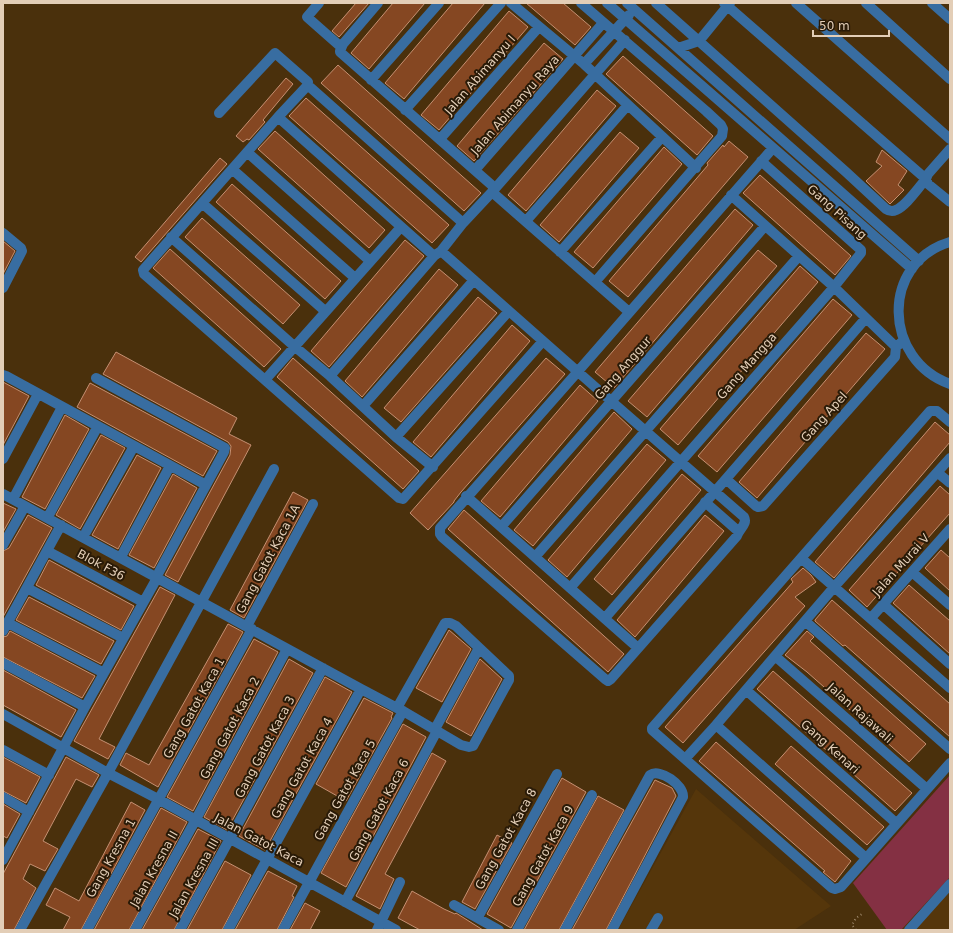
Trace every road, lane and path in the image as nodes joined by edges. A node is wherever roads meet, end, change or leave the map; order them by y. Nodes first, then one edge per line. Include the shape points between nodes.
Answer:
1 (319, 3) edge
2 (378, 3) edge
3 (439, 3) edge
4 (501, 3) edge
5 (511, 3) edge
6 (580, 3) edge
7 (607, 3) edge
8 (656, 3) edge
9 (796, 3) edge
10 (866, 3) edge
11 (932, 3) edge
12 (727, 4) edge
13 (631, 6) edge
14 (950, 19) edge
15 (626, 20) junction
16 (603, 23) junction
17 (539, 27) junction
18 (615, 32) junction
19 (625, 40) junction
20 (699, 41) junction
21 (655, 44) junction
22 (341, 47) junction
23 (678, 48) junction
24 (574, 57) junction
25 (644, 57) junction
26 (584, 64) junction
27 (594, 75) junction
28 (950, 79) edge
29 (371, 80) junction
30 (307, 86) junction
31 (760, 95) junction
32 (717, 99) junction
33 (627, 106) junction
34 (748, 109) junction
35 (405, 110) junction
36 (706, 111) junction
37 (219, 113) dead end
38 (278, 117) junction
39 (662, 137) junction
40 (440, 139) junction
41 (950, 139) edge
42 (773, 148) junction
43 (950, 149) edge
44 (247, 152) junction
45 (761, 161) junction
46 (696, 168) junction
47 (232, 170) junction
48 (475, 170) junction
49 (846, 172) junction
50 (926, 180) junction
51 (834, 185) junction
52 (493, 190) junction
53 (731, 195) junction
54 (950, 202) edge
55 (202, 203) junction
56 (526, 221) junction
57 (463, 223) junction
58 (765, 226) junction
59 (401, 227) junction
60 (3, 233) edge
61 (171, 237) junction
62 (950, 242) edge
63 (560, 252) junction
64 (437, 253) junction
65 (799, 256) junction
66 (370, 261) junction
67 (919, 261) junction
68 (912, 269) junction
69 (355, 278) junction
70 (474, 280) junction
71 (595, 282) junction
72 (834, 287) junction
73 (3, 288) edge
74 (325, 311) junction
75 (509, 311) junction
76 (629, 312) junction
77 (866, 318) junction
78 (543, 341) junction
79 (899, 343) junction
80 (294, 346) junction
81 (577, 372) junction
82 (3, 376) edge
83 (330, 376) junction
84 (96, 378) dead end
85 (265, 380) junction
86 (950, 384) edge
87 (38, 394) junction
88 (612, 401) junction
89 (362, 406) junction
90 (62, 407) junction
91 (950, 422) edge
92 (98, 426) junction
93 (647, 431) junction
94 (396, 437) junction
95 (134, 446) junction
96 (950, 458) edge
97 (3, 459) edge
98 (681, 462) junction
99 (170, 466) junction
100 (433, 467) junction
101 (274, 469) dead end
102 (938, 473) junction
103 (726, 479) junction
104 (950, 483) edge
105 (206, 486) junction
106 (715, 492) junction
107 (3, 494) edge
108 (466, 496) junction
109 (13, 499) junction
110 (705, 502) junction
111 (313, 504) dead end
112 (25, 506) junction
113 (50, 513) dead end
114 (61, 526) junction
115 (501, 527) junction
116 (738, 531) junction
117 (86, 532) dead end
118 (948, 536) edge
119 (3, 545) edge
120 (47, 551) junction
121 (123, 553) dead end
122 (535, 557) junction
123 (801, 558) junction
124 (912, 572) junction
125 (158, 575) junction
126 (835, 586) junction
127 (27, 588) junction
128 (570, 588) junction
129 (202, 601) junction
130 (143, 602) junction
131 (883, 604) junction
132 (950, 605) edge
133 (605, 618) junction
134 (871, 618) junction
135 (805, 621) junction
136 (5, 627) edge
137 (249, 627) junction
138 (123, 638) junction
139 (479, 648) junction
140 (638, 648) junction
141 (287, 649) junction
142 (775, 656) junction
143 (3, 663) edge
144 (950, 664) edge
145 (323, 668) junction
146 (104, 673) junction
147 (950, 688) edge
148 (361, 689) junction
149 (746, 690) junction
150 (84, 707) junction
151 (400, 710) junction
152 (3, 714) edge
153 (716, 725) junction
154 (436, 730) junction
155 (64, 748) junction
156 (950, 749) edge
157 (3, 750) edge
158 (685, 759) junction
159 (950, 763) edge
160 (108, 774) junction
161 (557, 774) dead end
162 (49, 775) junction
163 (926, 790) junction
164 (592, 795) dead end
165 (3, 797) edge
166 (158, 799) junction
167 (29, 812) junction
168 (195, 820) junction
169 (896, 823) junction
170 (230, 839) junction
171 (7, 844) edge
172 (866, 858) junction
173 (3, 860) edge
174 (267, 860) junction
175 (310, 882) junction
176 (400, 882) dead end
177 (950, 884) edge
178 (345, 902) junction
179 (454, 905) dead end
180 (862, 914) dead end
181 (478, 918) junction
182 (658, 918) dead end
183 (379, 926) edge
184 (567, 929) edge
185 (913, 929) edge
186 (20, 930) edge
187 (87, 930) edge
188 (135, 930) edge
189 (180, 930) edge
190 (228, 930) edge
191 (283, 930) edge
192 (396, 930) edge
193 (499, 930) edge
194 (517, 930) edge
195 (612, 930) edge
196 (651, 930) edge
197 (856, 930) edge

1 - 22 street via 307,17
2 - 22 street
3 - 29 street
4 - 35 street
5 - 17 street
6 - 16 street
7 - 15 street
8 - 20 street
9 - 41 street
10 - 28 street
11 - 14 street
12 - 20 street
12 - 50 street
13 - 15 street
13 - 23 street
15 - 18 street
15 - 21 street
16 - 18 street
16 - 24 street, Jalan Abimanyu Raya
17 - 24 street
17 - 40 street, Jalan Abimanyu I
18 - 19 street
18 - 26 street
19 - 25 street
19 - 27 street
20 - 23 street
20 - 31 street
21 - 25 street
21 - 32 street
22 - 29 street via 340,52
23 - 34 street
24 - 26 street
24 - 48 street, Jalan Abimanyu Raya
25 - 36 street
26 - 27 street
27 - 33 street
27 - 52 street
29 - 35 street
30 - 37 street via 308,82 275,53
30 - 38 street
30 - 57 street
31 - 34 street
31 - 49 street
32 - 36 street
32 - 42 street
33 - 39 street
33 - 56 street
34 - 51 street
35 - 40 street
36 - 46 street via 721,125 723,133
38 - 44 street
38 - 59 street
39 - 46 street
39 - 63 street
40 - 48 street
42 - 45 street
42 - 68 street
43 - 50 street via 928,174
44 - 47 street
44 - 66 street
45 - 53 street
45 - 72 street, Gang Pisang via 861,250
46 - 71 street
47 - 55 street
47 - 69 street
48 - 52 street
49 - 50 street via 891,212 903,205
49 - 51 street
50 - 54 street
51 - 67 street
52 - 56 street
52 - 57 street
53 - 58 street
53 - 76 street
55 - 61 street
55 - 74 street
56 - 63 street
57 - 64 street
58 - 65 street
58 - 88 street, Gang Anggur
59 - 64 street
59 - 66 street
60 - 73 street via 22,250
61 - 80 street
61 - 85 street via 143,270 144,274
62 - 67 street via 936,248
63 - 71 street
64 - 70 street
64 - 83 street
65 - 72 street
65 - 93 street
66 - 69 street
67 - 68 street
68 - 79 street via 900,298
69 - 74 street
70 - 75 street
70 - 89 street
71 - 76 street
72 - 77 street
72 - 98 street, Gang Mangga
74 - 80 street
75 - 78 street
75 - 94 street
76 - 81 street
77 - 79 street
77 - 103 street
78 - 81 street
78 - 100 street
79 - 86 street via 921,367
79 - 103 street, Gang Apel via 895,357 763,506 756,506
80 - 83 street
80 - 85 street
81 - 88 street
81 - 108 street
82 - 87 street
83 - 89 street
84 - 105 street via 224,448
85 - 100 street via 399,498 406,497
87 - 90 street
87 - 97 street
88 - 93 street
88 - 115 street, Gang Anggur
89 - 94 street
90 - 92 street
90 - 109 street
91 - 123 street via 937,411 930,411
92 - 95 street
92 - 113 street
93 - 98 street
93 - 122 street
94 - 100 street
95 - 99 street
95 - 117 street
96 - 102 street
98 - 106 street
98 - 128 street, Gang Mangga
99 - 105 street
99 - 121 street
101 - 129 street
102 - 104 street
102 - 126 street
103 - 106 street
105 - 125 street
106 - 110 street
106 - 116 street via 746,520
107 - 109 street
108 - 115 street
108 - 140 street via 440,528 442,537 604,679 611,679
109 - 112 street
110 - 116 street
110 - 133 street
111 - 137 street, Gang Gatot Kaca 1A
112 - 114 street
112 - 119 street
114 - 120 street
114 - 125 street
115 - 122 street
116 - 140 street via 737,536
118 - 124 street, Jalan Murai V
120 - 127 street
120 - 130 street, Blok F36
122 - 128 street
123 - 126 street
123 - 158 street via 653,725 652,730
124 - 131 street, Jalan Murai V
124 - 132 street
125 - 129 street
125 - 130 street
126 - 134 street
126 - 135 street
127 - 136 street
127 - 138 street
128 - 133 street
129 - 137 street
129 - 160 street
130 - 138 street
131 - 134 street, Jalan Murai V
131 - 144 street
133 - 140 street
134 - 147 street
135 - 142 street
135 - 156 street
136 - 146 street
137 - 141 street
137 - 166 street, Gang Gatot Kaca 1
138 - 146 street
139 - 151 street, Gang Gatot Kaca 5 via 456,626 445,624
139 - 154 street, Gang Gatot Kaca 6
139 - 154 street via 506,672 509,680 473,746 461,745
141 - 145 street
141 - 168 street, Gang Gatot Kaca 2
142 - 149 street
142 - 163 street, Jalan Rajawali
143 - 150 street
145 - 148 street
145 - 170 street, Gang Gatot Kaca 3
146 - 150 street
148 - 151 street
148 - 174 street, Gang Gatot Kaca 4
149 - 153 street
149 - 169 street, Gang Kenari
150 - 155 street
151 - 154 street
151 - 175 street, Gang Gatot Kaca 5
152 - 155 street, Jalan Gatot Kaca
153 - 158 street
153 - 172 street
154 - 178 street, Gang Gatot Kaca 6
155 - 160 street, Jalan Gatot Kaca
155 - 162 street
157 - 162 street
158 - 172 street via 832,888 841,887
159 - 163 street
160 - 166 street, Jalan Gatot Kaca
160 - 186 street
161 - 181 street, Gang Gatot Kaca 8
162 - 167 street
163 - 169 street
164 - 194 street, Gang Gatot Kaca 9
165 - 167 street
166 - 168 street, Jalan Gatot Kaca
166 - 187 street, Gang Kresna 1
167 - 171 street
168 - 170 street, Jalan Gatot Kaca
168 - 188 street, Jalan Kresna II
169 - 172 street
170 - 174 street, Jalan Gatot Kaca
170 - 189 street, Jalan Kresna III
171 - 173 street
174 - 175 street, Jalan Gatot Kaca
174 - 190 street, Gang Gatot Kaca 4
175 - 178 street, Jalan Gatot Kaca
175 - 191 street, Gang Gatot Kaca 5
176 - 183 street
177 - 185 street
178 - 183 street, Jalan Gatot Kaca
179 - 181 street
180 - 197 path via 852,925
181 - 193 street
182 - 196 street
183 - 192 street, Jalan Gatot Kaca
184 - 195 street via 650,775 656,772 679,786 683,797

